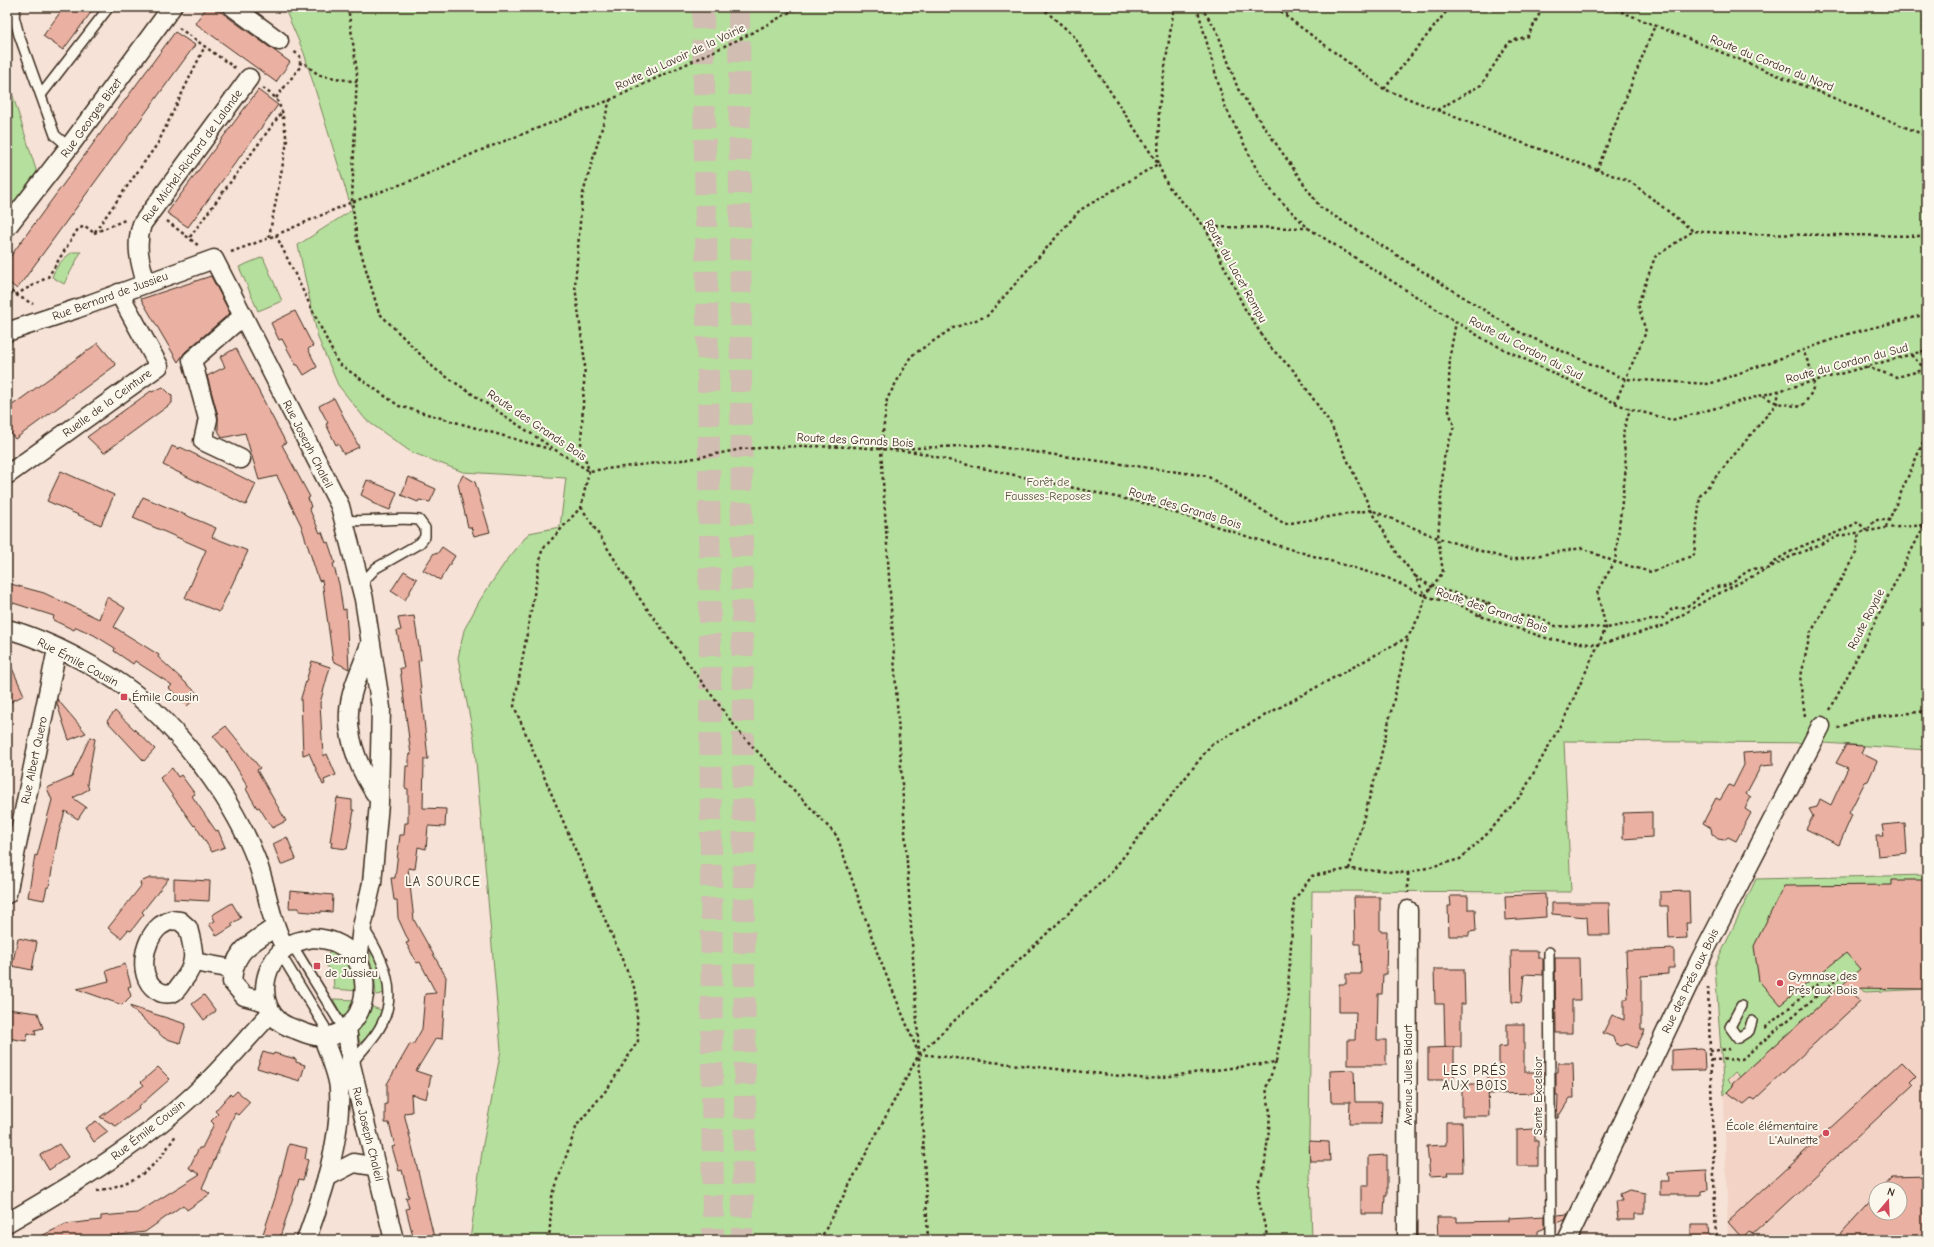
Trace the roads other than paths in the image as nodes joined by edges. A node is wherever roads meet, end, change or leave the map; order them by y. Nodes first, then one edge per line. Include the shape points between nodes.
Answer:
1 (16, 7) edge
2 (109, 7) edge
3 (233, 7) edge
4 (168, 12) edge
5 (279, 40) road end
6 (249, 78) road end
7 (41, 95) junction
8 (69, 147) junction
9 (7, 227) edge
10 (214, 259) joint
11 (146, 283) junction
12 (119, 293) junction
13 (243, 316) junction
14 (7, 332) edge
15 (241, 459) dead end
16 (7, 475) edge
17 (343, 520) junction
18 (360, 584) junction
19 (7, 629) edge
20 (371, 641) junction
21 (57, 649) junction
22 (1814, 727) road end
23 (380, 800) junction
24 (7, 894) edge
25 (1408, 910) dead end
26 (275, 926) junction
27 (362, 927) junction
28 (338, 943) junction
29 (286, 948) junction
30 (1549, 952) dead end
31 (358, 961) junction
32 (194, 962) dead end
33 (233, 969) junction
34 (1741, 1006) dead end
35 (269, 1007) junction
36 (1752, 1021) dead end
37 (347, 1027) junction
38 (323, 1037) junction
39 (351, 1065) junction
40 (377, 1167) junction
41 (327, 1177) junction
42 (7, 1223) edge
43 (306, 1240) edge
44 (394, 1240) edge
45 (1407, 1240) edge
46 (1551, 1240) edge
47 (1567, 1240) edge

1 - 7 lane via 14,16 19,35
2 - 7 lane
3 - 5 street
4 - 8 street, Rue Georges Bizet
6 - 11 street, Rue Michel-Richard de Lalande via 142,224 138,238 140,265
7 - 8 lane via 55,135
8 - 9 street, Rue Georges Bizet
10 - 11 street, Rue Bernard de Jussieu
10 - 13 street, Rue Joseph Chaleil
11 - 12 street, Rue Bernard de Jussieu
12 - 14 street, Rue Bernard de Jussieu
12 - 16 street, Ruelle de la Ceinture via 159,366
13 - 15 street via 192,360 208,419 203,441
13 - 17 street, Rue Joseph Chaleil via 340,506
17 - 18 street, Rue Joseph Chaleil
17 - 18 lane via 360,522 407,518 419,520 426,528 425,537 420,543 376,568
18 - 20 street, Rue Joseph Chaleil
19 - 21 street, Rue Émile Cousin
20 - 23 street, Rue Joseph Chaleil via 381,708
20 - 23 street via 354,689 349,711 350,733 357,759
21 - 24 street, Rue Albert Quero
21 - 26 street, Rue Émile Cousin via 130,690 152,710 200,763 238,822 256,859
22 - 47 street, Rue des Prés aux Bois
23 - 27 street, Rue Joseph Chaleil via 372,882
25 - 45 street, Avenue Jules Bidart
26 - 29 street, Rue Émile Cousin
26 - 33 street via 242,950 235,960
27 - 28 street
27 - 31 street, Rue Joseph Chaleil
27 - 39 lane via 386,972 390,1001 379,1031
28 - 29 street via 326,938 313,938 300,940
28 - 31 street
29 - 35 street via 271,965 266,978 264,990
29 - 37 lane via 296,951 340,1023
29 - 38 lane via 282,958 325,1028
30 - 46 lane, Sente Excelsior
31 - 37 street via 364,974 366,989 357,1016
32 - 33 street
33 - 35 street via 232,982 244,996
34 - 36 lane via 1730,1027 1738,1038 1749,1031
35 - 38 street via 281,1023
35 - 42 street, Rue Émile Cousin via 202,1086 157,1126 98,1169
37 - 38 street
37 - 39 street, Rue Joseph Chaleil
38 - 41 street via 339,1088 336,1136
39 - 40 street, Rue Joseph Chaleil
40 - 41 street via 354,1163
40 - 44 street, Rue Joseph Chaleil
41 - 43 street

